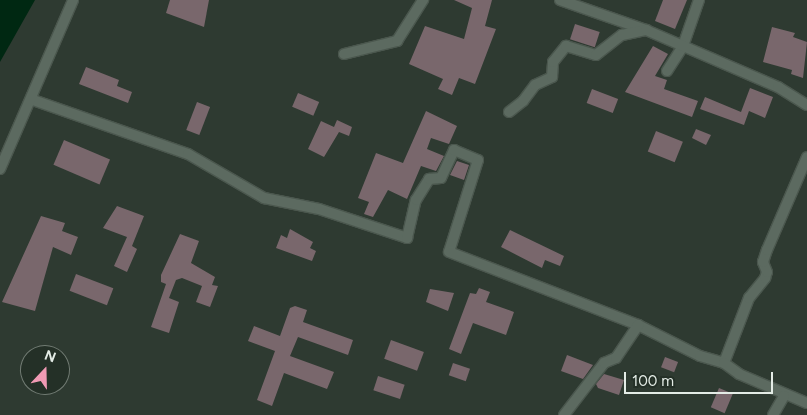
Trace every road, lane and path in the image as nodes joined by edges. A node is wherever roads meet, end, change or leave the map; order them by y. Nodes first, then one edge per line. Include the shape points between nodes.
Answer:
1 (73, 0) edge
2 (423, 0) edge
3 (560, 0) edge
4 (699, 0) edge
5 (646, 30) junction
6 (683, 46) junction
7 (344, 54) dead end
8 (667, 71) dead end
9 (33, 100) junction
10 (807, 105) edge
11 (509, 112) dead end
12 (807, 157) edge
13 (0, 169) edge
14 (638, 325) junction
15 (724, 363) junction
16 (784, 396) junction
17 (807, 403) edge
18 (564, 415) edge
19 (773, 415) edge

1 - 9 street
2 - 7 street via 397,41
3 - 5 street
4 - 6 street
5 - 6 street
5 - 11 street via 622,35 596,55 566,46 553,62 552,77 534,85 523,102
6 - 8 street
6 - 10 street via 778,87
9 - 13 street
9 - 14 street via 188,154 264,198 319,209 407,238 416,200 429,179 441,178 454,150 478,160 449,252
12 - 15 street via 762,262 767,272 765,278 749,298
14 - 15 street via 700,356
14 - 18 street via 616,358 604,364
15 - 16 street
16 - 17 street
16 - 19 street

